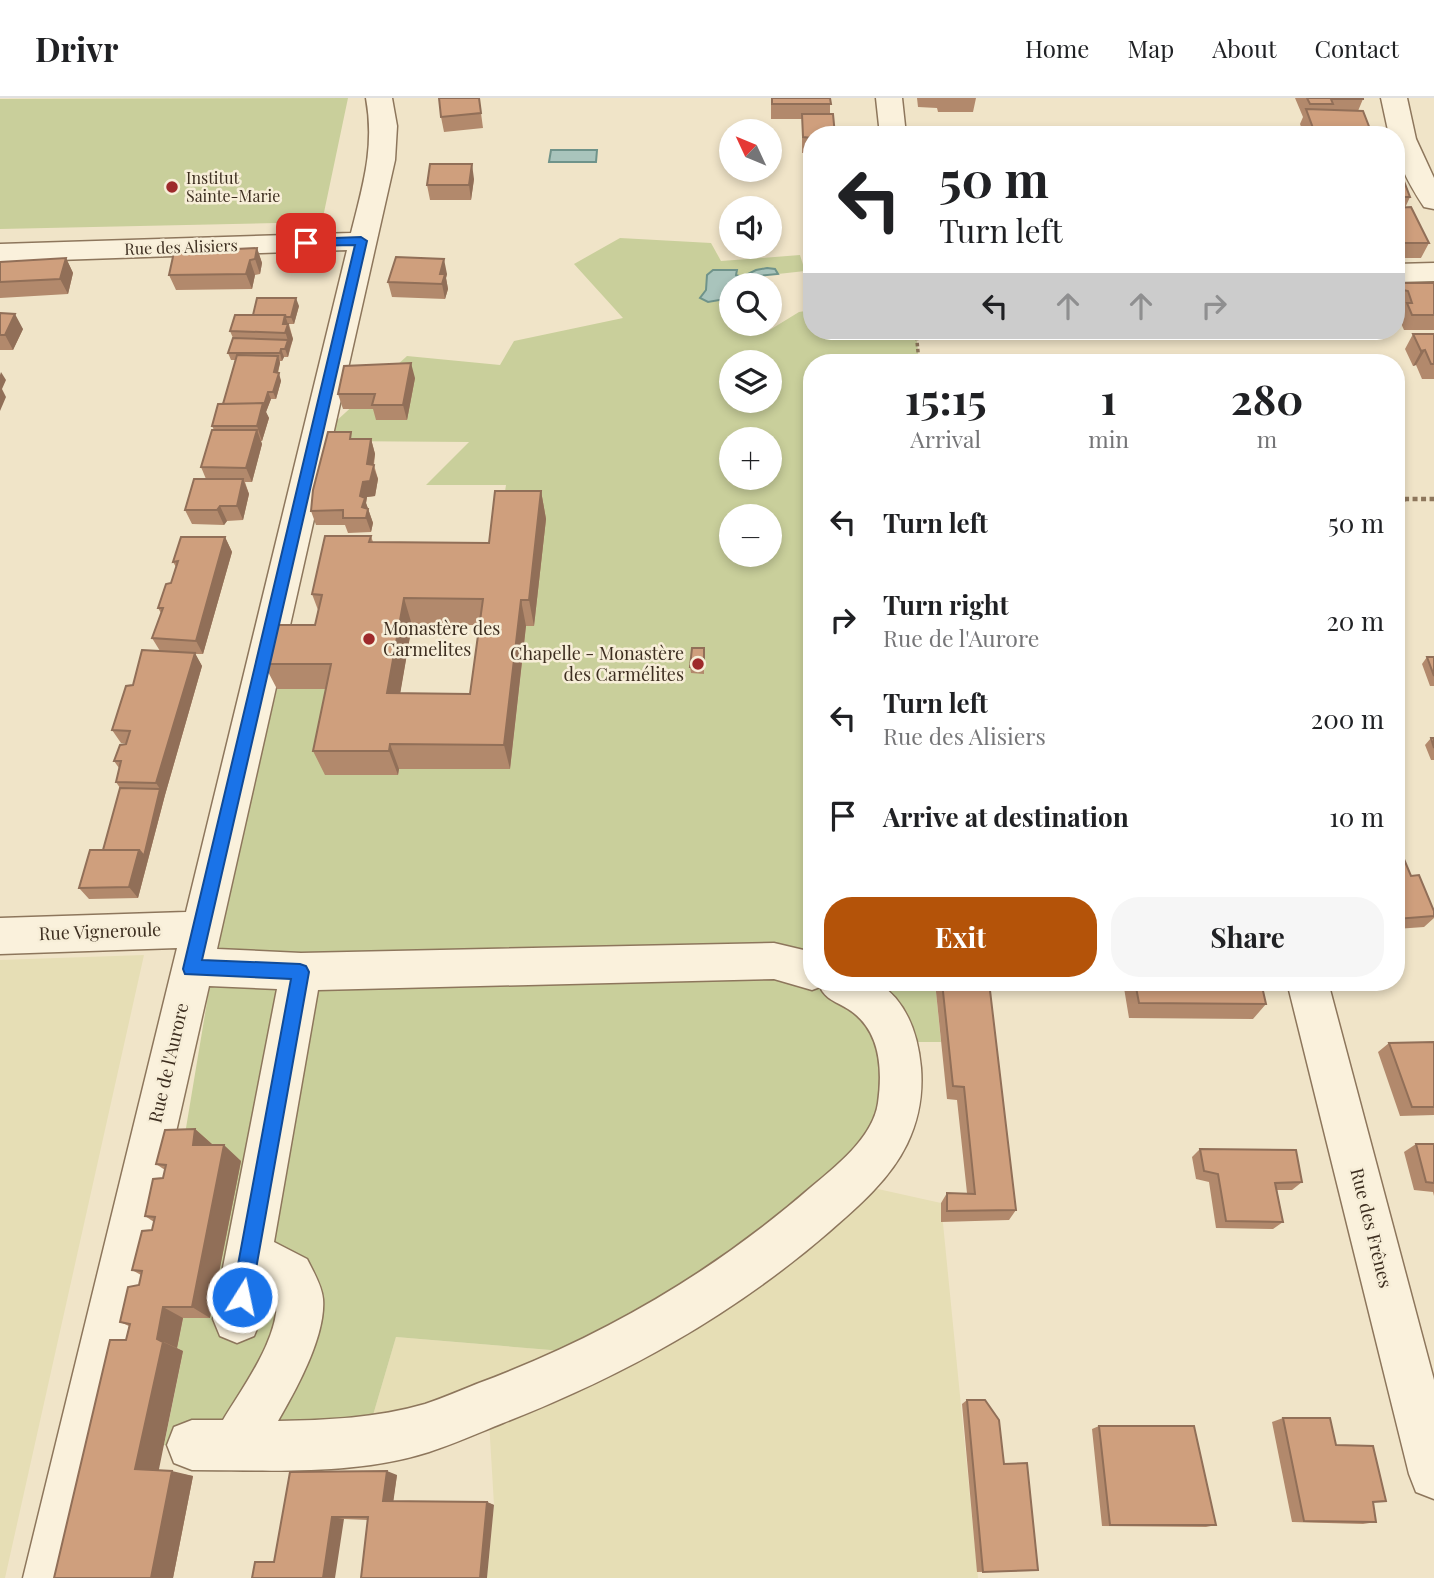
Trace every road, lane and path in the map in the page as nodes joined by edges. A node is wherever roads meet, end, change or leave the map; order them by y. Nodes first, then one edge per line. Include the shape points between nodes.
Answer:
1 (379, 98) edge
2 (889, 98) edge
3 (1395, 98) edge
4 (892, 126) edge
5 (1398, 126) edge
6 (1405, 146) edge
7 (1434, 183) edge
8 (1434, 201) edge
9 (361, 241) junction
10 (0, 253) edge
11 (1434, 272) edge
12 (1405, 273) edge
13 (1405, 499) edge
14 (1434, 499) edge
15 (0, 936) edge
16 (196, 949) junction
17 (803, 969) edge
18 (300, 972) junction
19 (856, 991) edge
20 (1309, 991) edge
21 (250, 1254) junction
22 (237, 1319) dead end
23 (1434, 1475) edge
24 (48, 1578) edge

1 - 9 street, Rue de l'Aurore via 384,126 382,160
2 - 4 street
3 - 5 street
3 - 7 street via 1417,128
6 - 8 street
9 - 10 street, Rue des Alisiers
9 - 16 street, Rue de l'Aurore
11 - 12 street
13 - 14 path
15 - 16 street, Rue Vigneroule
16 - 18 street, Rue Vigneroule via 220,967
16 - 24 street, Rue de l'Aurore
17 - 18 street, Rue Vigneroule via 774,961
18 - 21 street
19 - 21 street via 884,1013 899,1041 902,1100 889,1135 851,1183 768,1255 685,1313 611,1354 419,1430 337,1444 214,1445 266,1392 293,1336 300,1299 291,1275
20 - 23 street, Rue des Frênes
21 - 22 street

